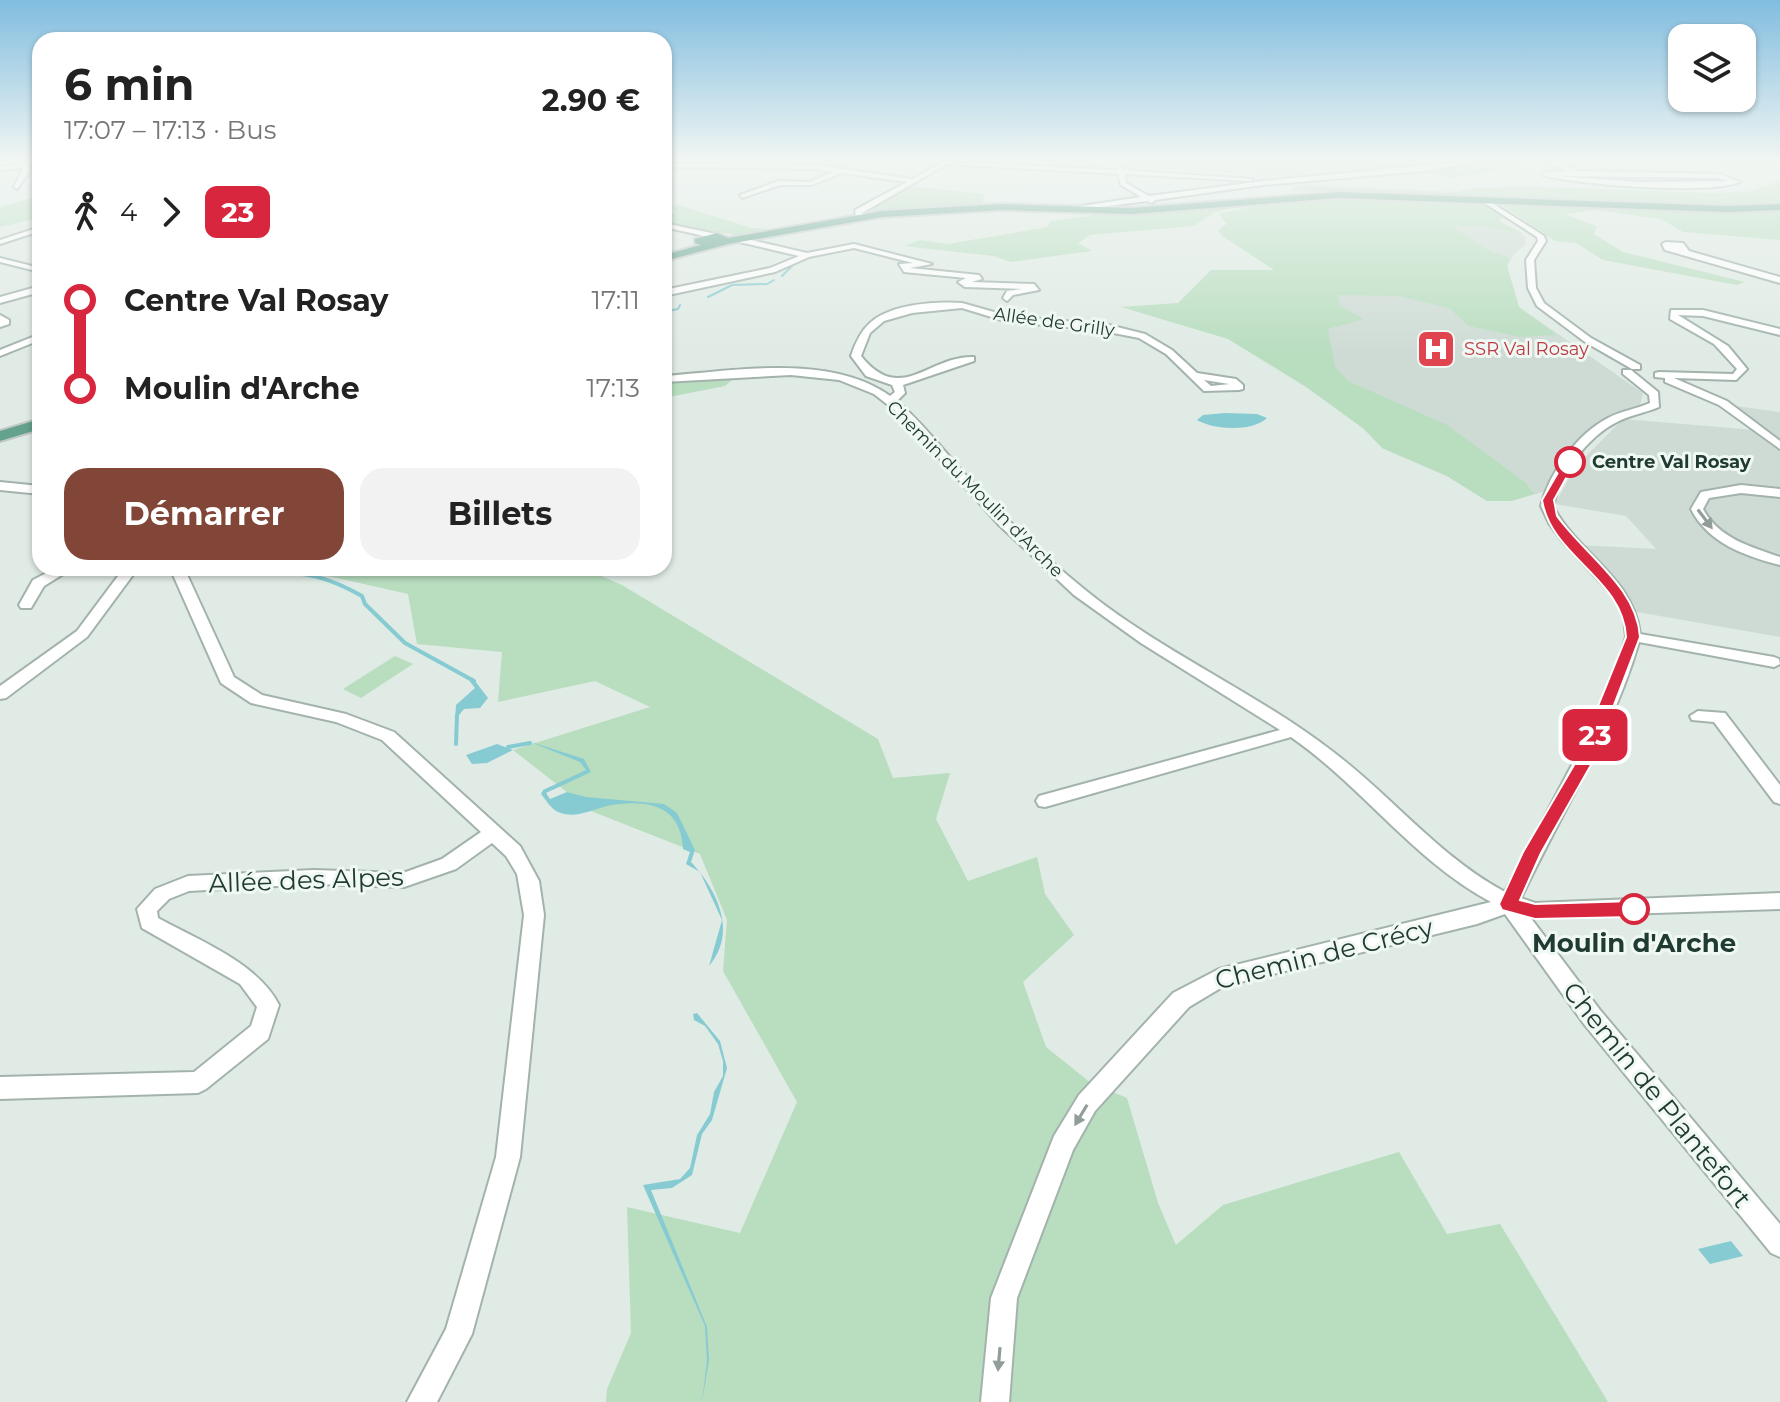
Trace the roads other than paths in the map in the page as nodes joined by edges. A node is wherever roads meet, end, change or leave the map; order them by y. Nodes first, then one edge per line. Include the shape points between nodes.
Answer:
1 (815, 223) edge
2 (1520, 223) edge
3 (672, 227) edge
4 (32, 232) edge
5 (715, 240) junction
6 (0, 242) edge
7 (1685, 251) dead end
8 (672, 255) edge
9 (807, 255) junction
10 (0, 260) edge
11 (32, 268) edge
12 (1780, 280) edge
13 (32, 291) edge
14 (672, 291) edge
15 (1007, 298) dead end
16 (0, 300) edge
17 (1780, 332) edge
18 (0, 337) edge
19 (32, 340) edge
20 (15, 346) junction
21 (0, 353) edge
22 (971, 359) dead end
23 (1635, 372) junction
24 (1193, 375) dead end
25 (1663, 377) junction
26 (672, 379) edge
27 (897, 383) junction
28 (889, 402) junction
29 (32, 426) edge
30 (0, 436) edge
31 (1780, 446) edge
32 (0, 486) edge
33 (32, 489) edge
34 (1780, 493) edge
35 (1780, 561) edge
36 (51, 576) edge
37 (125, 576) edge
38 (181, 576) edge
39 (26, 605) dead end
40 (1633, 637) junction
41 (1774, 662) dead end
42 (0, 694) edge
43 (1698, 716) dead end
44 (1294, 731) junction
45 (1780, 798) edge
46 (1045, 801) dead end
47 (493, 833) junction
48 (1780, 901) edge
49 (1509, 904) junction
50 (0, 1088) edge
51 (1780, 1244) edge
52 (421, 1402) edge
53 (995, 1402) edge

1 - 5 main road
2 - 23 street via 1542,241 1530,260 1532,288 1546,312
3 - 5 street
4 - 6 street
5 - 8 main road
5 - 9 street
7 - 12 street
9 - 14 street via 772,270
9 - 15 street via 863,246 928,264 902,266 907,270 979,277 966,279 965,284 1034,287
10 - 11 street
13 - 16 street
17 - 25 street via 1703,313 1674,312 1681,323 1722,342 1742,369 1736,377 1721,379
18 - 20 street
19 - 20 street
20 - 21 street
22 - 27 street
23 - 25 street
23 - 40 street via 1654,394 1655,405 1609,421 1594,434 1559,477 1547,506 1557,527 1621,597 1632,619
24 - 27 street, Allée de Grilly via 1162,346 1142,336 1074,322 1009,319 954,305 890,313 861,337 856,356 870,374
25 - 31 street via 1723,403
26 - 28 street, Chemin du Moulin d'Arche via 831,375 864,384
27 - 28 street via 900,393
28 - 44 street, Chemin du Moulin d'Arche via 1034,552 1085,596 1139,636
29 - 30 main road
32 - 33 street
34 -> 35 street via 1725,490 1705,495 1697,509 1724,538
36 - 39 street via 38,583
37 - 42 street via 82,634
38 - 47 street via 227,680 257,699 340,718 388,736
40 - 41 street
40 - 49 street via 1583,765 1532,852
43 - 45 street via 1719,717
44 - 46 street
44 - 49 street, Chemin du Moulin d'Arche via 1476,887
47 - 50 street, Allée des Alpes via 449,864 404,880 314,877 188,884 162,894 147,909 149,922 247,978 268,1005 260,1032 198,1082
47 - 52 street via 525,865 534,915 508,1157 458,1334
48 - 49 street, Chemin de Crécy via 1535,911
49 - 51 street, Chemin de Plantefort via 1592,1017
49 -> 53 street, Chemin de Crécy via 1219,978 1181,1000 1087,1103 1063,1144 1004,1298

